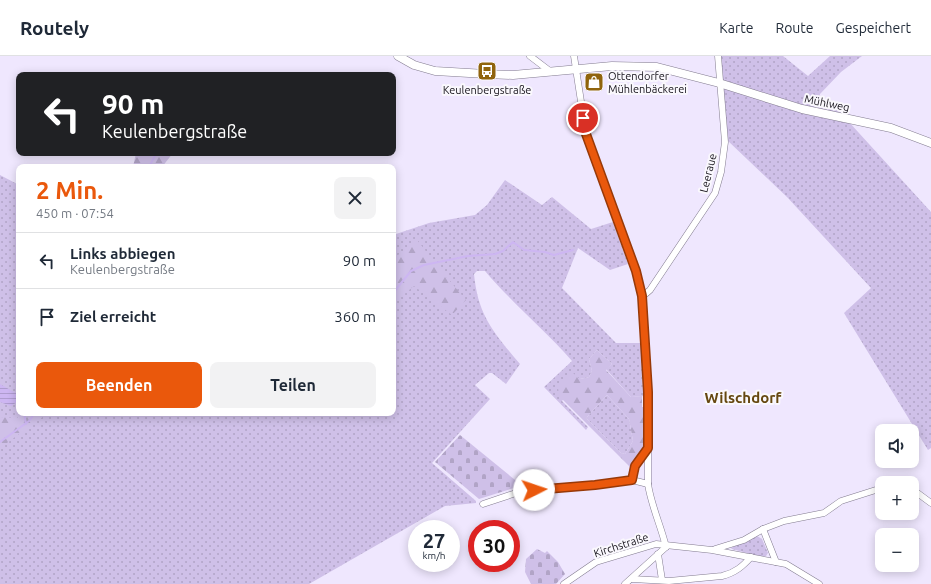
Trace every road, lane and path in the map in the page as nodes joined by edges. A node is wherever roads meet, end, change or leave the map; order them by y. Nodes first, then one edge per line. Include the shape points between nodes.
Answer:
1 (398, 56) edge
2 (530, 56) edge
3 (574, 56) edge
4 (718, 56) edge
5 (576, 69) junction
6 (551, 72) junction
7 (719, 83) junction
8 (931, 143) edge
9 (642, 296) junction
10 (648, 448) junction
11 (632, 480) junction
12 (648, 484) junction
13 (875, 490) edge
14 (919, 494) edge
15 (931, 503) edge
16 (483, 504) dead end
17 (763, 529) junction
18 (666, 547) junction
19 (712, 550) junction
20 (658, 554) junction
21 (751, 557) junction
22 (776, 562) junction
23 (632, 579) junction
24 (662, 580) junction
25 (564, 584) edge
26 (626, 584) edge
27 (819, 584) edge

1 - 6 street, Mühlweg via 422,68 448,72 513,75
2 - 6 street
3 - 5 street
4 - 7 street, Leeraue
5 - 6 street, Mühlweg
5 - 7 street, Mühlweg via 638,65 679,72
5 - 9 street via 586,134 636,271
7 - 8 street, Mühlweg via 802,109 891,128
7 - 9 street, Leeraue via 725,142 715,193 650,290
9 - 10 street via 648,392
10 - 11 street via 635,466
10 - 12 street
11 - 12 street
11 - 16 street via 516,492
12 - 18 street
13 - 17 street via 841,501 824,513 784,521
14 - 15 street
17 - 19 street via 744,540
17 - 22 street
18 - 19 street, Kirchstraße
18 - 20 street
18 - 25 street, Kirchstraße via 656,544 596,562
19 - 21 street
20 - 23 street
20 - 24 street
21 - 22 street
21 - 24 street via 730,574 697,579
22 - 27 street via 786,564
23 - 24 street
23 - 26 street

